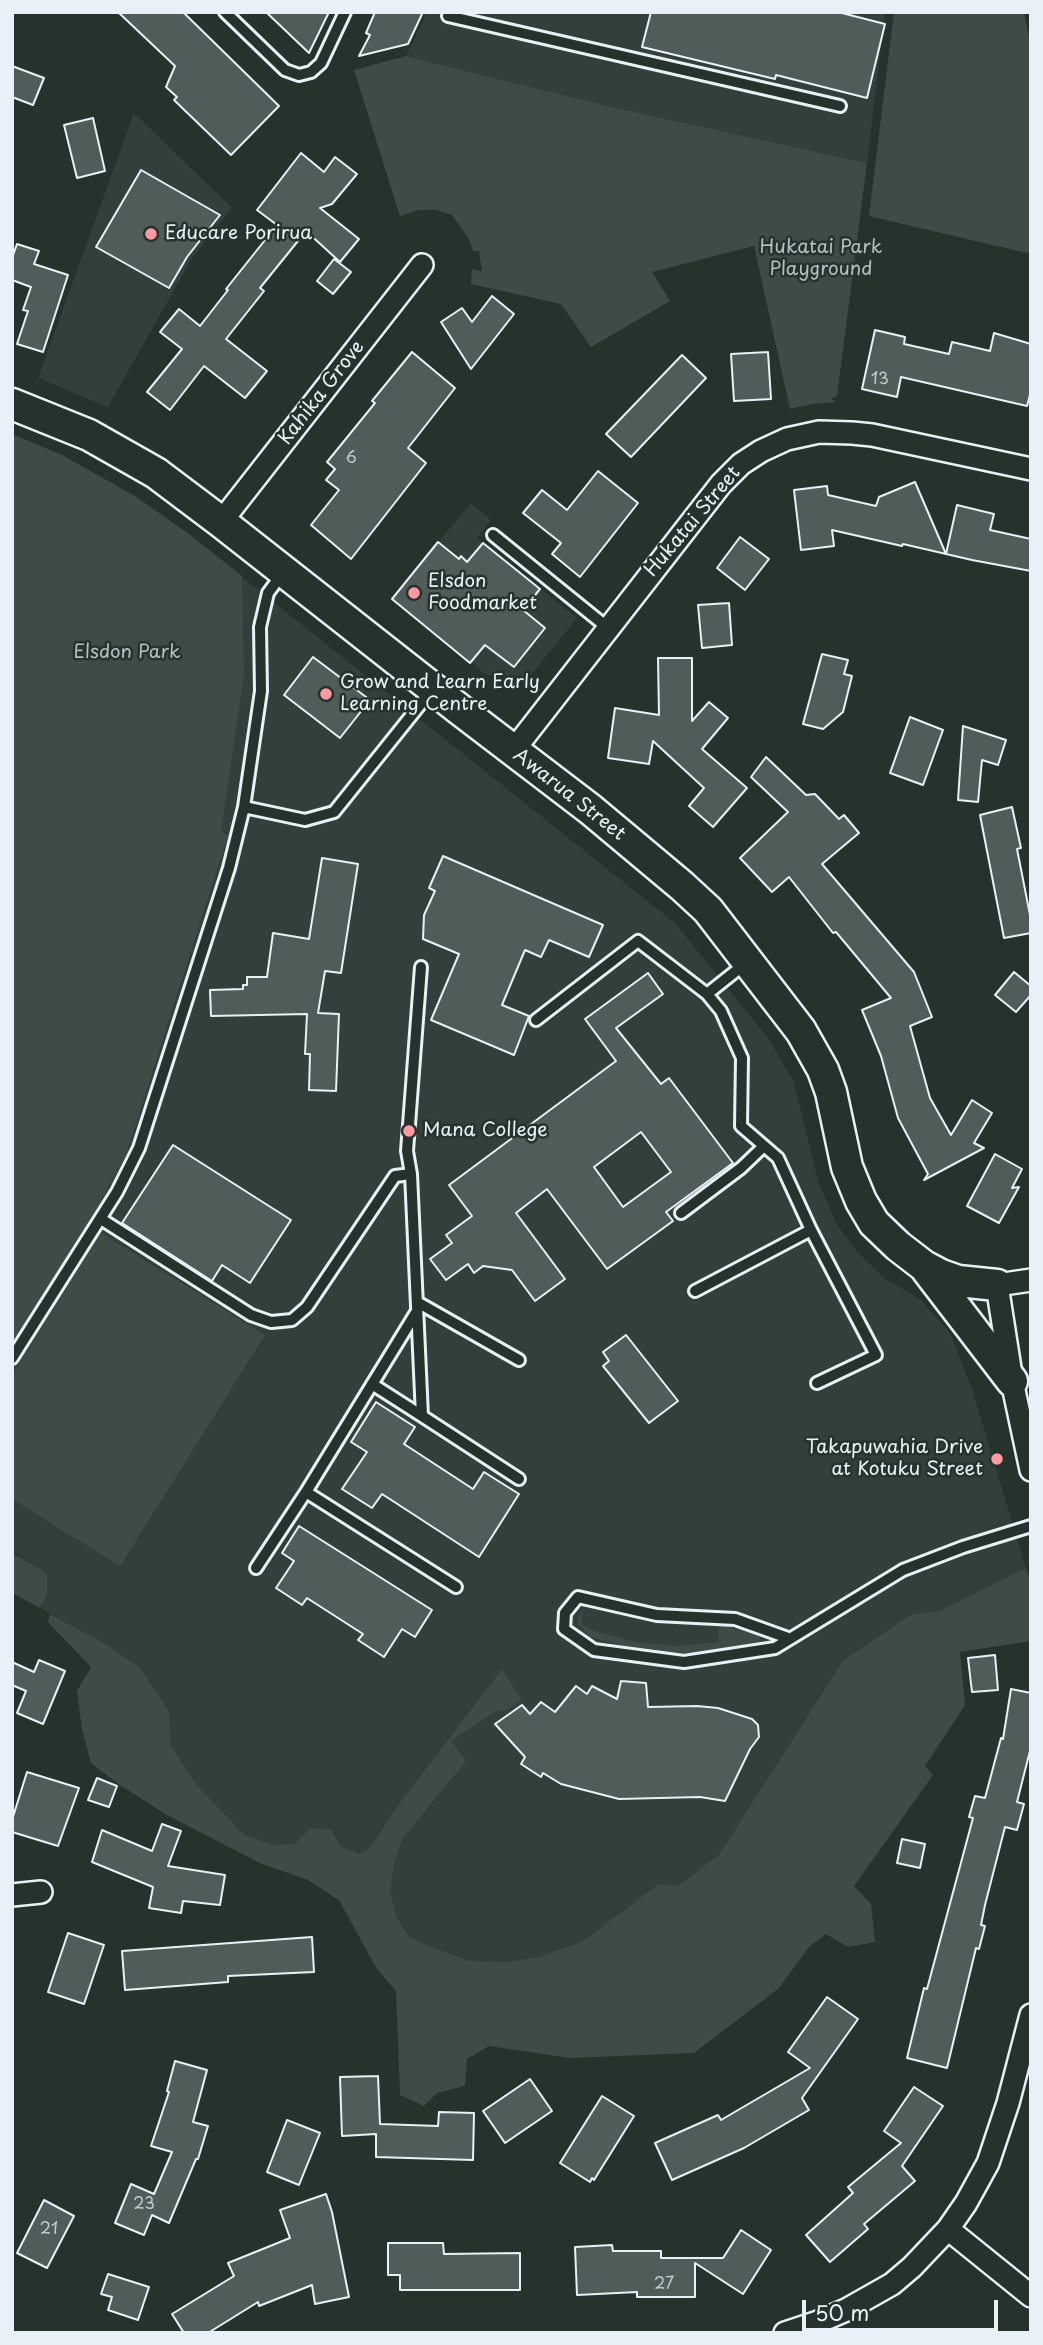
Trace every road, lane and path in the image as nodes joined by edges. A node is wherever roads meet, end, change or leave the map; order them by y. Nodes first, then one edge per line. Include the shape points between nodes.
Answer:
1 (225, 12) edge
2 (345, 12) edge
3 (449, 12) edge
4 (840, 106) dead end
5 (422, 265) dead end
6 (12, 404) edge
7 (1031, 469) edge
8 (221, 522) junction
9 (493, 535) dead end
10 (284, 572) junction
11 (608, 628) junction
12 (433, 689) junction
13 (513, 751) junction
14 (244, 807) junction
15 (748, 962) junction
16 (421, 967) dead end
17 (707, 994) junction
18 (536, 1020) dead end
19 (764, 1146) junction
20 (411, 1174) junction
21 (681, 1213) dead end
22 (101, 1219) junction
23 (811, 1230) junction
24 (925, 1266) junction
25 (1031, 1280) edge
26 (997, 1285) junction
27 (695, 1291) dead end
28 (417, 1307) junction
29 (12, 1358) edge
30 (519, 1360) dead end
31 (1012, 1381) junction
32 (372, 1384) junction
33 (817, 1384) dead end
34 (422, 1416) junction
35 (1031, 1469) edge
36 (519, 1479) dead end
37 (306, 1492) junction
38 (1031, 1526) edge
39 (256, 1568) dead end
40 (456, 1587) dead end
41 (788, 1638) junction
42 (41, 1892) dead end
43 (12, 1895) edge
44 (1031, 2015) edge
45 (948, 2229) junction
46 (1031, 2296) edge
47 (785, 2333) edge

1 - 2 lane via 285,71 299,75 312,72 321,63
3 - 4 lane via 447,16
5 - 8 street, Kahika Grove
6 - 8 street, Awarua Street via 64,424 137,462
7 - 11 street, Hukatai Street via 872,435 819,432 787,439 741,464 720,484
8 - 10 street, Awarua Street
9 - 11 lane
10 - 12 street, Awarua Street
10 - 14 lane via 268,593 261,627 261,691
11 - 13 street, Hukatai Street
12 - 13 street, Awarua Street
12 - 14 lane via 334,812 305,820
13 - 15 street, Awarua Street via 682,886
14 - 22 lane via 229,868 139,1148
15 - 17 lane
15 - 24 street, Awarua Street via 801,1031 823,1070 847,1167 861,1201 874,1223
16 - 20 lane via 407,1151
17 - 18 lane via 638,941
17 - 19 lane via 722,1011 743,1058 741,1126
19 - 21 lane
19 - 23 lane via 778,1158
20 - 22 lane via 395,1176 307,1307 292,1320 271,1322 251,1315
20 - 28 lane
22 - 29 lane
23 - 27 lane
23 - 33 lane via 876,1355
24 - 26 street, Awarua Street via 958,1281
24 - 31 street
25 - 26 street
26 - 31 street
28 - 30 lane
28 - 32 lane
28 - 34 lane
31 - 35 street
32 - 34 lane
32 - 37 lane
34 - 36 lane
37 - 39 lane
37 - 40 lane
38 - 41 lane via 903,1570
41 - 41 lane via 775,1648 684,1662 594,1650 564,1629 565,1613 578,1597 657,1615 735,1619
42 - 43 street
44 - 45 street via 988,2163
45 - 46 street
45 - 47 street via 892,2284 846,2310

